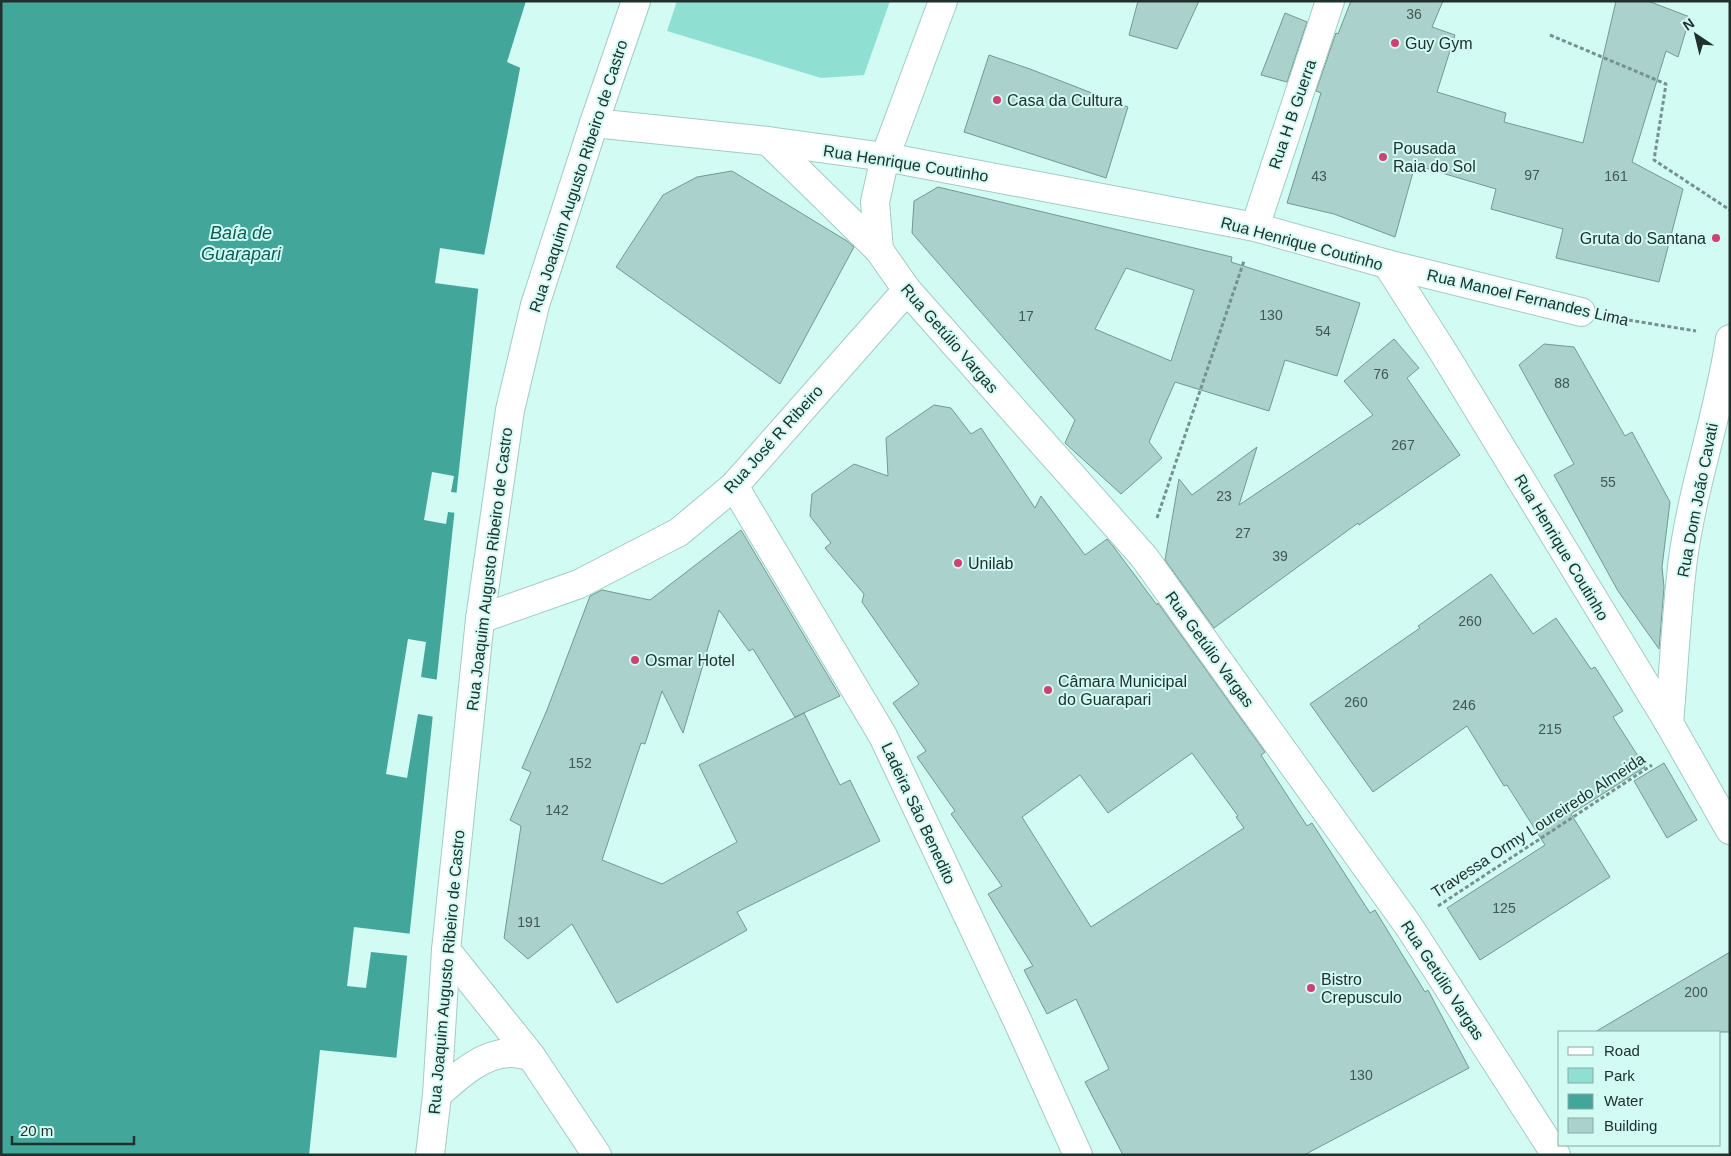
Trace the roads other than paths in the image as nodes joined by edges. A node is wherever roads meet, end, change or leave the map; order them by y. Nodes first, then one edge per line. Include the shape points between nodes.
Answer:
1 (636, 1) edge
2 (943, 1) edge
3 (1330, 1) edge
4 (594, 124) junction
5 (768, 142) junction
6 (885, 157) junction
7 (1255, 227) junction
8 (879, 250) junction
9 (1387, 264) junction
10 (907, 290) junction
11 (1581, 312) road end
12 (1730, 339) edge
13 (734, 486) junction
14 (480, 619) junction
15 (1676, 734) junction
16 (1730, 830) edge
17 (446, 950) junction
18 (531, 1056) junction
19 (437, 1095) junction
20 (591, 1144) edge
21 (430, 1155) edge
22 (1078, 1155) edge
23 (1556, 1155) edge

1 - 4 street, Rua Joaquim Augusto Ribeiro de Castro
2 - 6 street
3 - 7 street, Rua H B Guerra
4 - 5 street, Rua Henrique Coutinho
4 - 14 street, Rua Joaquim Augusto Ribeiro de Castro via 538,296 510,410
5 - 6 street, Rua Henrique Coutinho
5 - 8 street, Rua Getúlio Vargas
6 - 7 street, Rua Henrique Coutinho
6 - 8 street via 875,202
7 - 9 street, Rua Henrique Coutinho
8 - 10 street, Rua Getúlio Vargas
9 - 11 street, Rua Manoel Fernandes Lima
9 - 15 street, Rua Henrique Coutinho
10 - 13 street, Rua José R Ribeiro
10 - 23 street, Rua Getúlio Vargas via 1144,557 1408,925
12 - 15 street, Rua Dom João Cavati via 1683,559
13 - 14 street, Rua José R Ribeiro via 679,532 579,584
13 - 22 street, Ladeira São Benedito via 883,736
14 - 17 street, Rua Joaquim Augusto Ribeiro de Castro
15 - 16 street, Rua Henrique Coutinho
17 - 18 street
17 - 19 street, Rua Joaquim Augusto Ribeiro de Castro
18 - 19 street via 510,1053 490,1057 472,1066
18 - 20 street
19 - 21 street, Rua Joaquim Augusto Ribeiro de Castro

